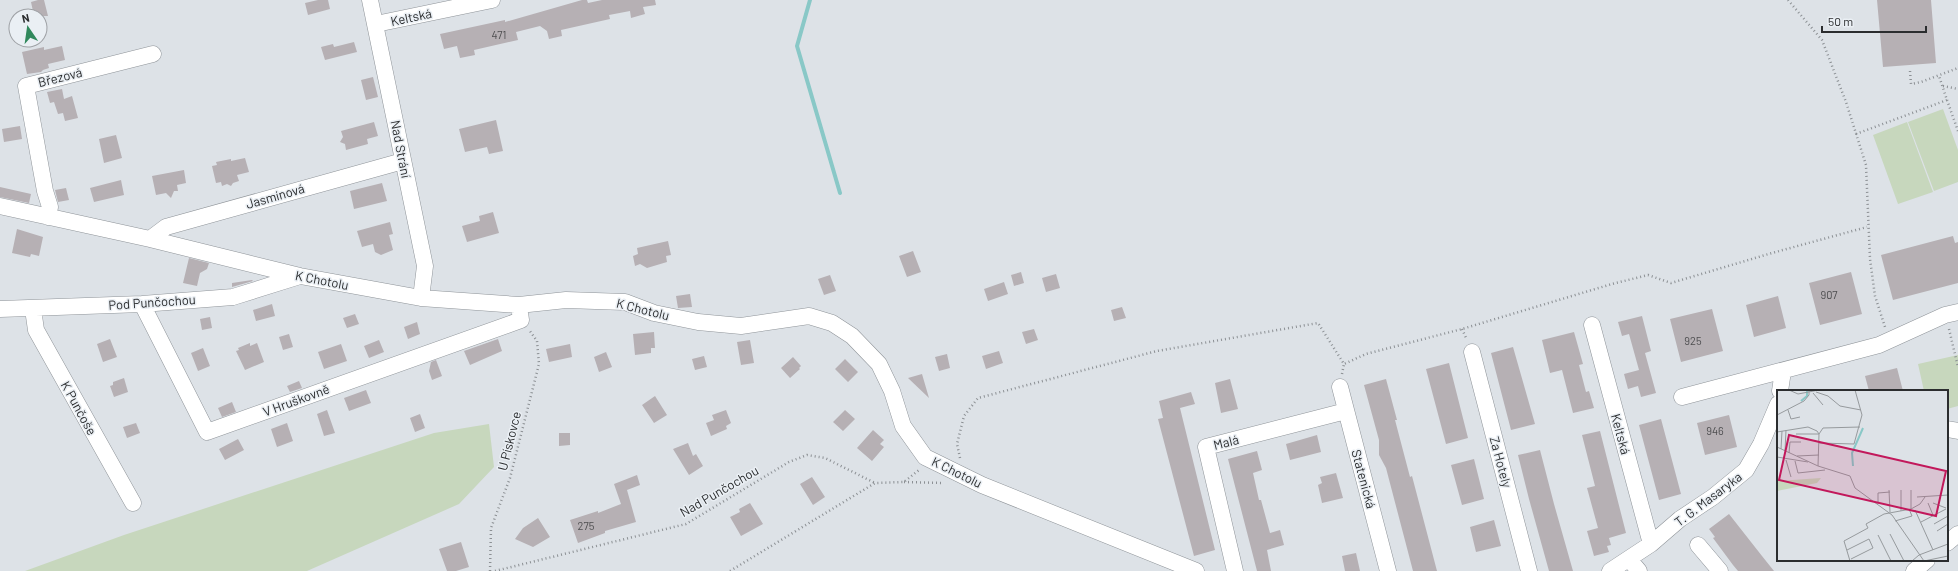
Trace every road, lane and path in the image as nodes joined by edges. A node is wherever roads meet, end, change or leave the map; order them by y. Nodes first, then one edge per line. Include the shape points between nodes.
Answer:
1 (370, 0) edge
2 (492, 0) edge
3 (1788, 0) edge
4 (376, 24) junction
5 (153, 54) dead end
6 (1958, 68) edge
7 (1910, 71) dead end
8 (1939, 76) junction
9 (1943, 86) junction
10 (1958, 89) edge
11 (1947, 100) junction
12 (1958, 131) edge
13 (1856, 134) junction
14 (403, 161) junction
15 (0, 206) edge
16 (48, 217) junction
17 (1867, 227) junction
18 (150, 239) junction
19 (300, 276) junction
20 (420, 298) junction
21 (142, 304) junction
22 (0, 309) edge
23 (33, 309) junction
24 (520, 312) junction
25 (1952, 314) edge
26 (1592, 325) dead end
27 (1891, 339) junction
28 (1472, 352) dead end
29 (1958, 367) edge
30 (1783, 371) junction
31 (1340, 387) dead end
32 (1780, 390) edge
33 (1682, 397) dead end
34 (1777, 406) edge
35 (1346, 411) junction
36 (1948, 429) edge
37 (1958, 431) edge
38 (925, 457) junction
39 (963, 476) junction
40 (875, 483) junction
41 (133, 503) dead end
42 (1958, 534) edge
43 (1948, 542) edge
44 (1651, 544) junction
45 (1698, 545) dead end
46 (1634, 565) edge
47 (490, 571) edge
48 (495, 571) edge
49 (730, 571) edge
50 (1196, 571) edge
51 (1235, 571) edge
52 (1388, 571) edge
53 (1529, 571) edge
54 (1610, 571) edge
55 (1720, 571) edge

1 - 4 street, Nad Strání
2 - 4 street, Keltská
3 - 13 path via 1822,40
4 - 14 street, Nad Strání
5 - 16 street, Březová via 26,86 50,207
6 - 8 path
7 - 8 path via 1911,84
8 - 9 path
9 - 10 path
9 - 11 path
11 - 12 path
11 - 13 path
13 - 17 path via 1866,165
14 - 18 street, Jasmínová via 166,227
14 - 20 street, Nad Strání via 425,266
15 - 16 street, K Chotolu
16 - 18 street, K Chotolu
17 - 27 path via 1875,296 1881,318
17 - 39 path via 1671,283 1648,276 1612,284 1462,329 1366,354 1344,364 1318,322 1157,351 978,398 964,416 957,444
18 - 19 street, K Chotolu
19 - 20 street, K Chotolu
19 - 21 street, Pod Punčochou via 233,297
20 - 24 street, K Chotolu
21 - 23 street, Pod Punčochou
21 - 24 street, V Hruškovně via 207,432
22 - 23 street, Pod Punčochou
23 - 41 street, K Punčoše via 36,330
24 - 38 street, K Chotolu via 566,300 625,302 654,313 698,322 741,326 809,316 832,323 852,336 879,364 892,391 902,426
24 - 47 path, U Pískovce via 537,341 539,364 510,478 491,528
25 - 27 street
25 - 29 path
26 - 44 street, Keltská
27 - 30 street via 1879,345
28 - 53 street, Za Hotely
30 - 32 street
30 - 33 street
31 - 35 street, Statenická
34 - 44 street, T. G. Masaryka via 1761,444 1746,470
35 - 51 street, Malá via 1206,447
35 - 52 street, Statenická
36 - 37 street
38 - 39 street, K Chotolu
38 - 40 path via 921,468 904,482
39 - 50 street, K Chotolu
40 - 48 path, Nad Punčochou via 825,458 807,455 789,462 686,524
40 - 49 path
42 - 43 street
44 - 46 street, T. G. Masaryka
45 - 55 street
46 - 54 street, T. G. Masaryka

